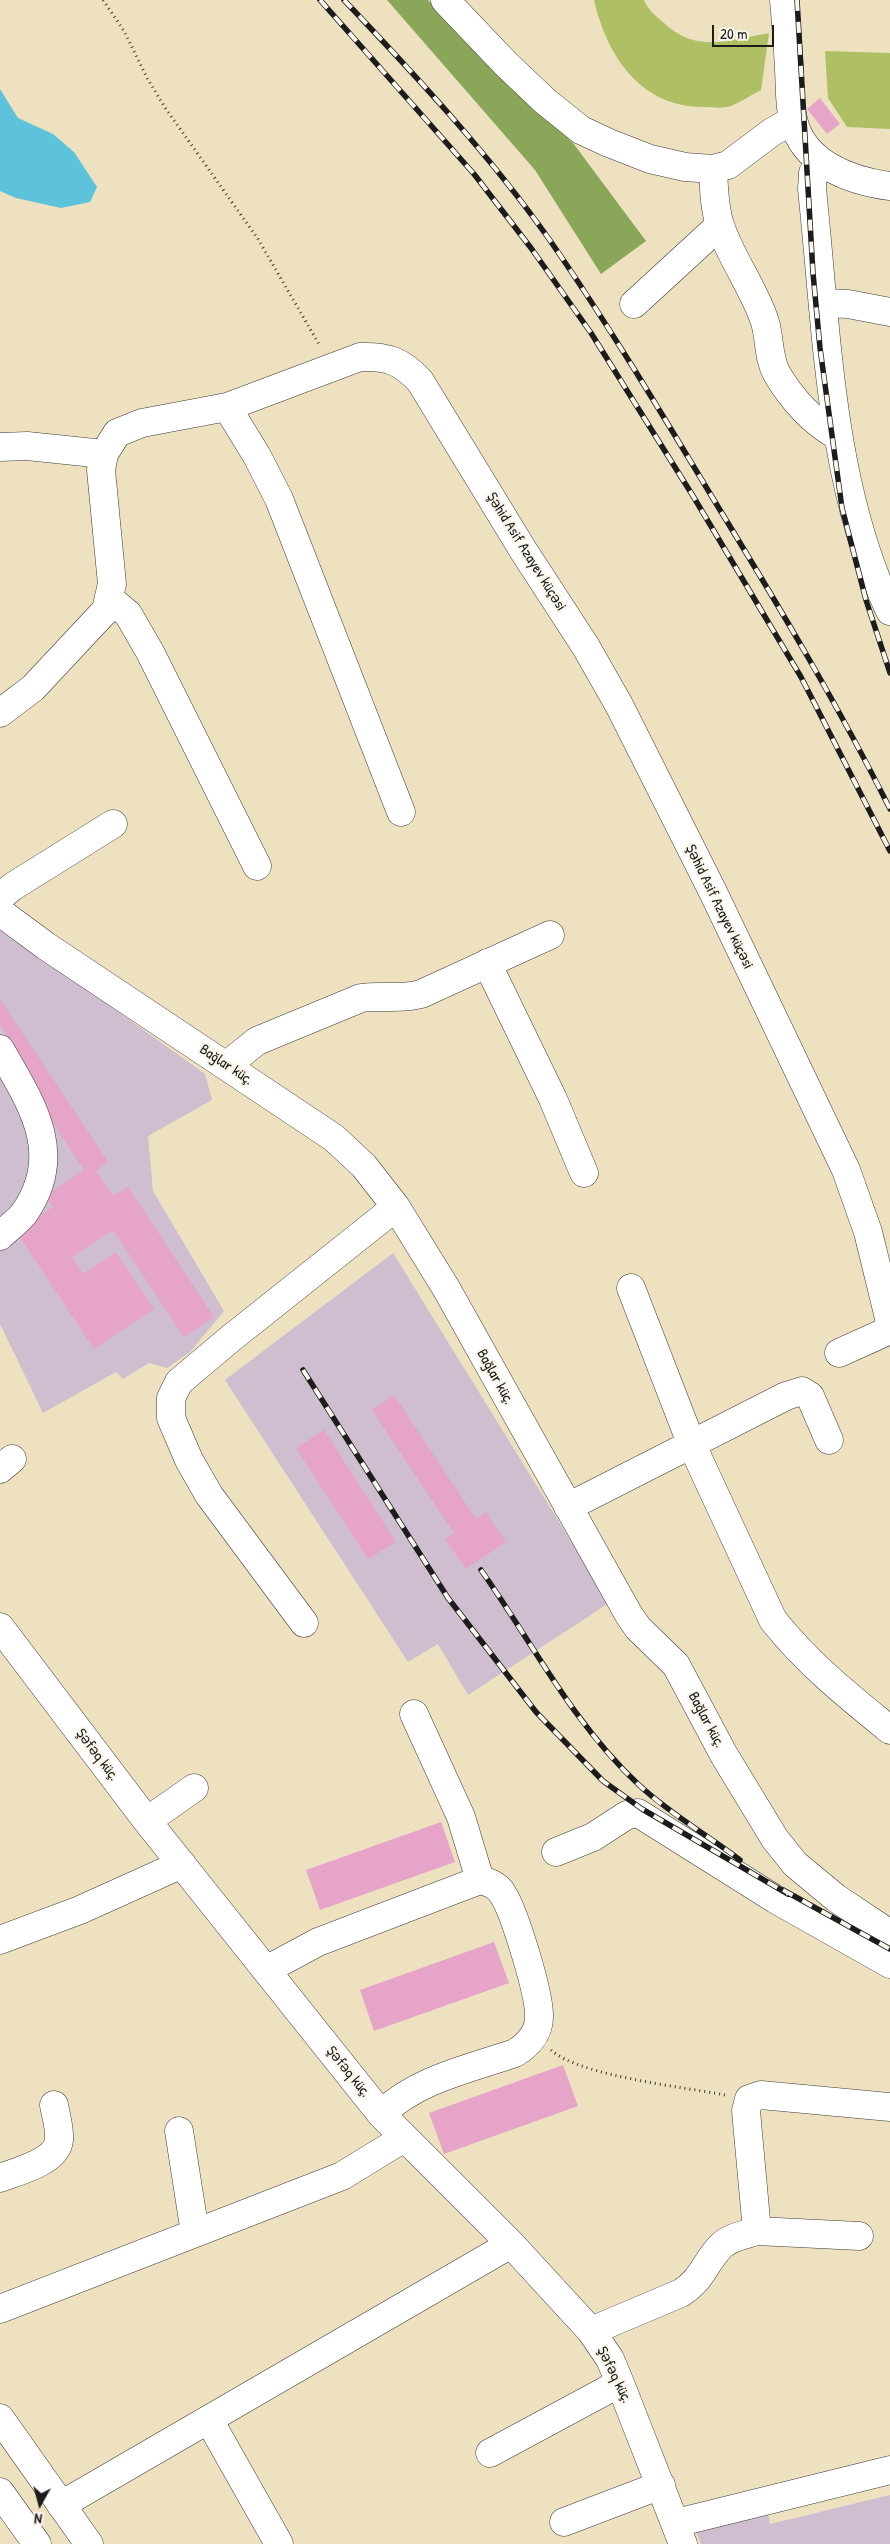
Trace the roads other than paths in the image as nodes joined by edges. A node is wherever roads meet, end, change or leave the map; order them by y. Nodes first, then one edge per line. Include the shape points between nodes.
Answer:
1 (445, 0) edge
2 (784, 0) edge
3 (793, 120) junction
4 (713, 168) junction
5 (814, 173) dead end
6 (890, 186) edge
7 (720, 225) junction
8 (634, 304) dead end
9 (824, 304) junction
10 (890, 312) edge
11 (227, 406) junction
12 (838, 436) junction
13 (0, 447) edge
14 (104, 454) junction
15 (880, 559) edge
16 (110, 599) junction
17 (890, 611) edge
18 (0, 713) edge
19 (402, 812) dead end
20 (113, 824) dead end
21 (257, 866) dead end
22 (0, 898) edge
23 (0, 912) edge
24 (550, 935) dead end
25 (487, 963) junction
26 (0, 1049) edge
27 (227, 1065) junction
28 (584, 1173) dead end
29 (396, 1206) junction
30 (0, 1236) edge
31 (631, 1288) dead end
32 (890, 1322) edge
33 (890, 1330) edge
34 (840, 1353) dead end
35 (829, 1440) dead end
36 (691, 1444) junction
37 (568, 1507) junction
38 (304, 1623) dead end
39 (0, 1627) edge
40 (414, 1714) dead end
41 (890, 1730) edge
42 (194, 1788) dead end
43 (147, 1821) junction
44 (556, 1852) dead end
45 (182, 1864) junction
46 (480, 1880) junction
47 (890, 1934) edge
48 (0, 1940) edge
49 (890, 1964) edge
50 (266, 1970) junction
51 (54, 2105) dead end
52 (890, 2106) edge
53 (382, 2114) junction
54 (179, 2131) dead end
55 (404, 2138) junction
56 (0, 2178) edge
57 (757, 2232) junction
58 (195, 2233) junction
59 (860, 2236) dead end
60 (511, 2244) junction
61 (0, 2309) edge
62 (591, 2332) junction
63 (620, 2383) junction
64 (0, 2418) edge
65 (209, 2420) junction
66 (490, 2454) dead end
67 (890, 2470) edge
68 (661, 2485) junction
69 (0, 2492) edge
70 (60, 2506) junction
71 (564, 2522) dead end
72 (679, 2534) edge
73 (37, 2544) edge
74 (89, 2544) edge
75 (279, 2544) edge

1 - 4 main road via 506,64 581,130 650,159 685,167
2 - 3 main road
3 - 4 main road via 772,132 739,159
3 - 6 main road via 806,148 832,169
4 - 7 main road
5 - 9 main road via 812,190
7 - 8 main road
7 - 12 main road via 765,323 771,359 778,374 811,417
9 - 10 main road via 848,304
9 - 12 main road
11 - 14 main road, Şəhid Asif Azayev küçəsi via 142,423 117,433
11 - 19 main road via 279,499
11 - 32 main road, Şəhid Asif Azayev küçəsi via 360,357 381,356 406,366 420,380 619,705 713,892 846,1170 868,1232
12 - 15 main road via 852,503
13 - 14 main road via 27,446
14 - 16 main road, Şəhid Asif Azayev küçəsi via 101,470 111,574
15 - 17 main road
16 - 18 main road, Şəhid Asif Azayev küçəsi via 98,621 33,688
16 - 21 main road via 128,614 150,652
20 - 22 main road via 12,887
23 - 27 main road, Bağlar küç.
24 - 25 main road
25 - 27 main road via 421,994 402,998 361,998 257,1041
25 - 28 main road via 553,1099
26 - 30 main road via 33,1107 45,1161 40,1182 24,1212
27 - 29 main road, Bağlar küç. via 334,1138 364,1166
29 - 37 main road, Bağlar küç. via 446,1288
29 - 38 main road via 179,1382 171,1398 171,1418 208,1495
31 - 36 main road
33 - 34 main road
35 - 36 main road via 810,1396 802,1392 786,1396
36 - 37 main road
36 - 41 main road via 773,1620 823,1674
37 - 47 main road, Bağlar küç. via 629,1615 676,1665 724,1755 776,1839 795,1864 836,1898
39 - 43 main road, Şəfəq küç.
40 - 46 main road via 461,1817
42 - 43 main road
43 - 45 main road, Şəfəq küç.
44 - 49 main road via 593,1837 627,1815 638,1813 775,1899
45 - 48 main road via 80,1910
45 - 50 main road, Şəfəq küç.
46 - 50 main road via 318,1942
46 - 53 main road via 490,1882 502,1892 510,1910 536,1993 539,2018 534,2034 526,2046 515,2053 422,2085 398,2098
50 - 53 main road, Şəfəq küç.
51 - 56 main road via 60,2138 57,2150 47,2158
52 - 57 main road via 761,2095 749,2099 746,2111
53 - 55 main road, Şəfəq küç.
54 - 58 main road
55 - 58 main road via 342,2176
55 - 60 main road, Şəfəq küç.
57 - 59 main road
57 - 62 main road via 734,2237 721,2246 694,2284 681,2294
58 - 61 main road
60 - 62 main road, Şəfəq küç.
60 - 65 main road
62 - 63 main road, Şəfəq küç. via 610,2359
63 - 66 main road
63 - 68 main road, Şəfəq küç.
64 - 70 main road
65 - 70 main road
65 - 75 main road
67 - 72 main road
68 - 71 main road
68 - 72 main road, Şəfəq küç.
69 - 73 main road
70 - 74 main road

